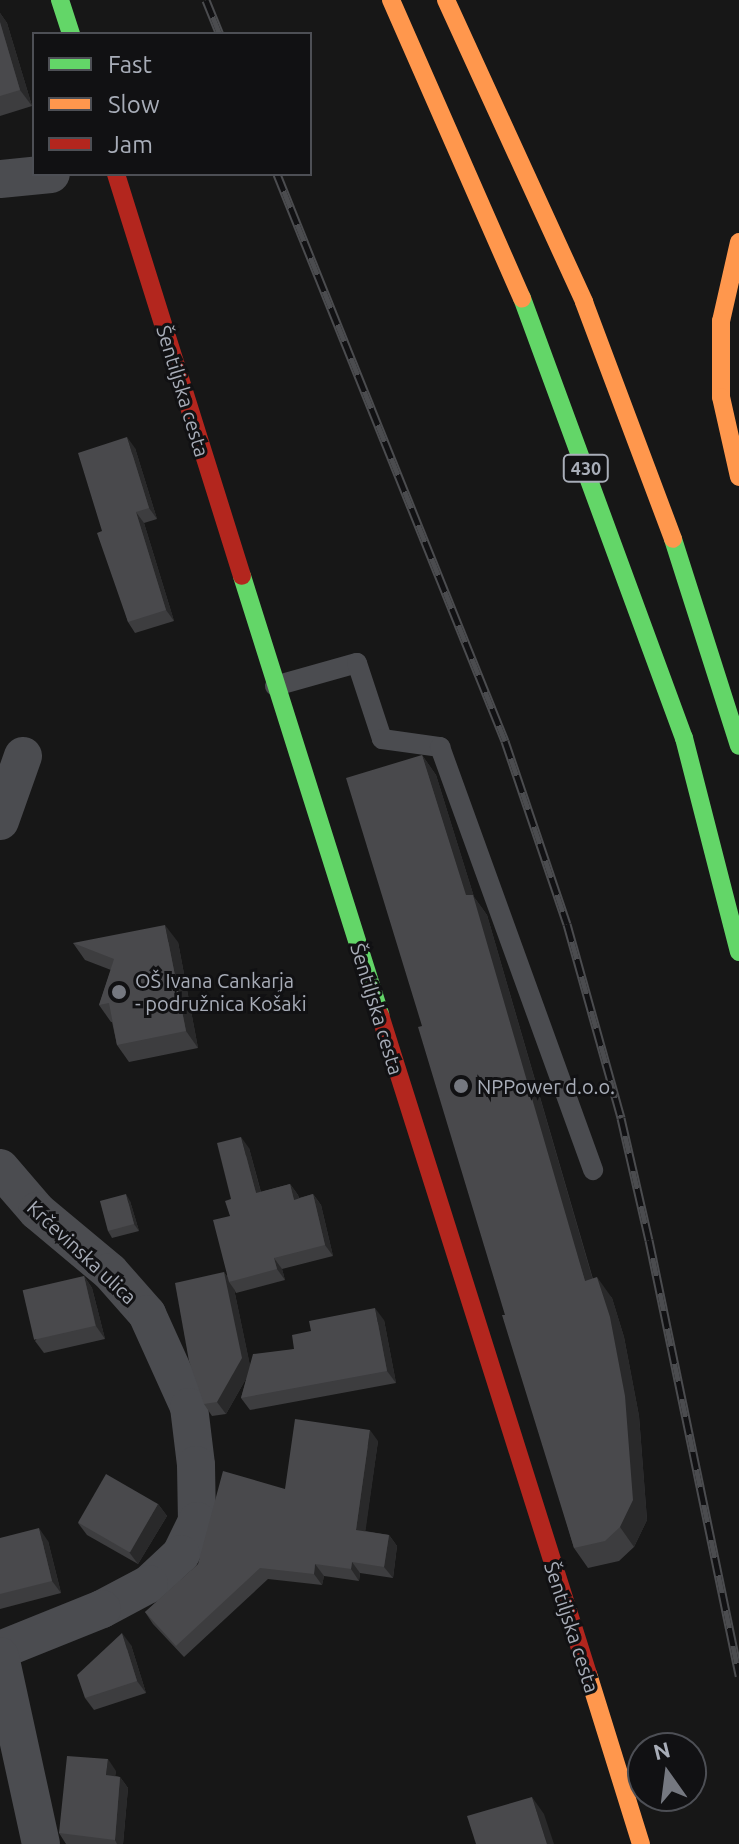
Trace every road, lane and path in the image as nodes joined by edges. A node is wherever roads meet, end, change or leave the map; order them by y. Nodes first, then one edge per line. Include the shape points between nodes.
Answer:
1 (60, 0) edge
2 (391, 0) edge
3 (446, 0) edge
4 (70, 32) edge
5 (32, 176) edge
6 (117, 176) edge
7 (0, 179) edge
8 (739, 242) edge
9 (739, 477) edge
10 (275, 686) junction
11 (739, 746) edge
12 (23, 756) dead end
13 (0, 821) edge
14 (739, 952) edge
15 (0, 1168) edge
16 (593, 1170) dead end
17 (0, 1653) edge
18 (41, 1844) edge
19 (641, 1844) edge

1 - 4 main road
2 - 14 main road, 430 via 539,337 684,738
3 - 11 main road via 584,302 666,518
5 - 7 street
6 - 10 main road, Šentiljska cesta
8 - 9 main road via 721,321 721,397
10 - 16 lane via 357,663 382,739 440,747
10 - 19 main road, Šentiljska cesta
12 - 13 street
15 - 17 street, Krčevinska ulica via 37,1211 110,1272 147,1314 189,1407 197,1521 181,1554 149,1584
17 - 18 street

